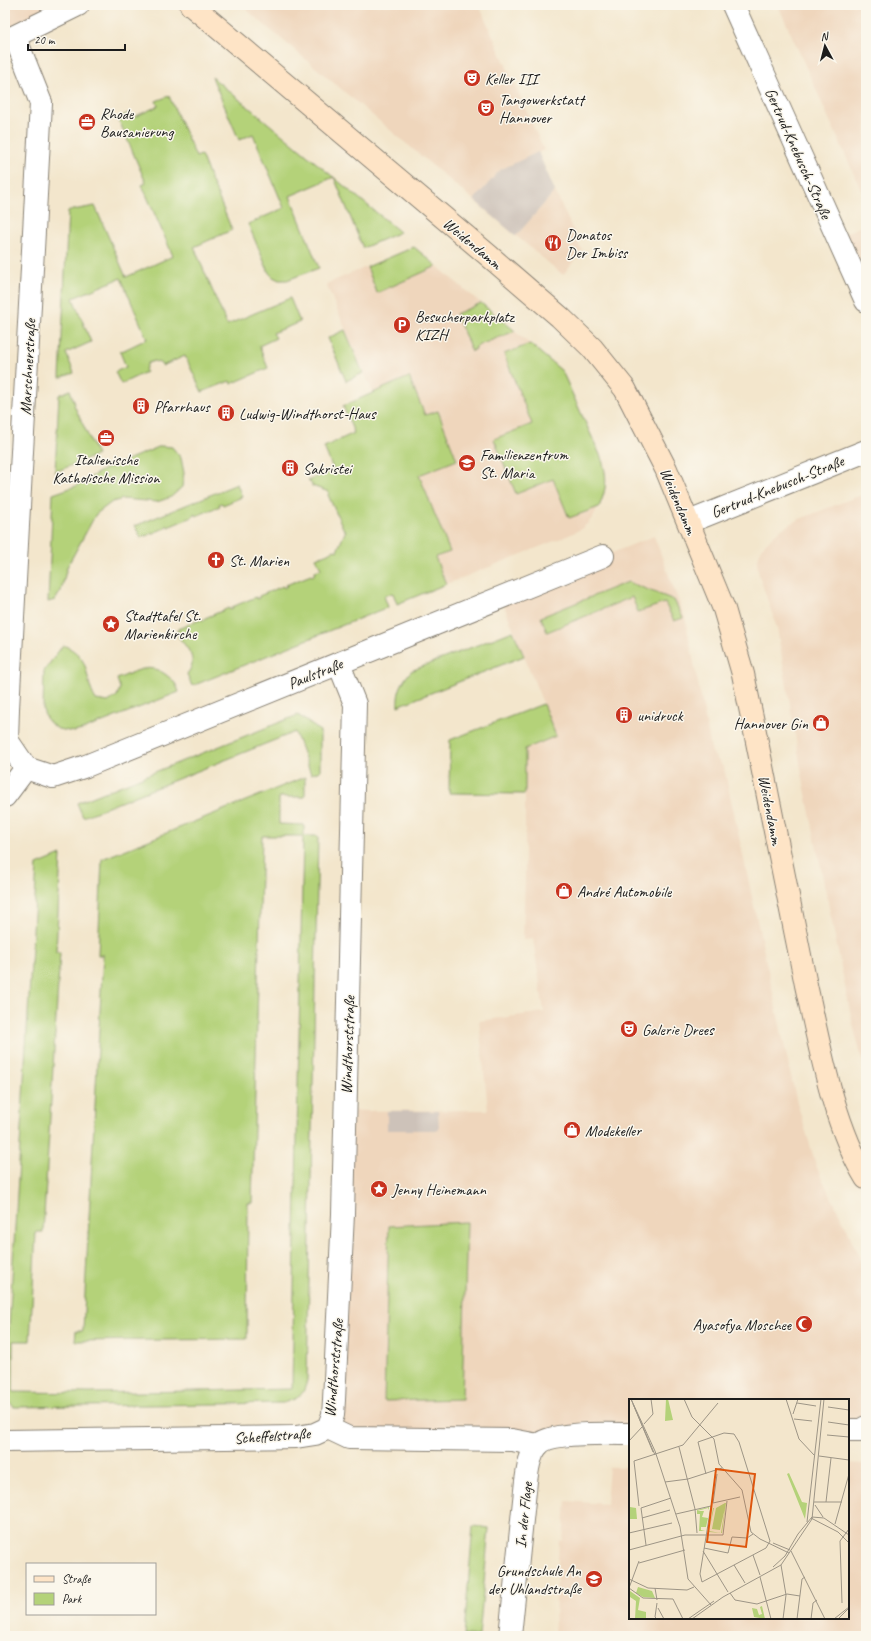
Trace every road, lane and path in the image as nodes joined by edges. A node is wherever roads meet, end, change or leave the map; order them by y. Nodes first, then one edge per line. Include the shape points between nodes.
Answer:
1 (78, 5) edge
2 (190, 5) edge
3 (733, 5) edge
4 (10, 39) edge
5 (866, 302) edge
6 (866, 450) edge
7 (689, 522) junction
8 (603, 556) dead end
9 (339, 664) junction
10 (26, 768) junction
11 (5, 796) edge
12 (866, 1178) edge
13 (866, 1427) edge
14 (328, 1428) junction
15 (849, 1430) edge
16 (629, 1434) edge
17 (5, 1441) edge
18 (538, 1444) junction
19 (510, 1636) edge

1 - 4 street
2 - 7 main road, Weidendamm via 488,255 592,348 625,389 666,469
3 - 5 street, Gertrud-Knebusch-Straße
4 - 10 street, Marschnerstraße via 42,103 7,740
6 - 7 street, Gertrud-Knebusch-Straße
7 - 12 main road, Weidendamm via 724,609 743,674 818,1038 846,1137
8 - 9 street, Paulstraße
9 - 10 street, Paulstraße via 60,775 53,777
9 - 14 street, Windthorststraße via 355,704 343,1214 333,1415
10 - 11 street
13 - 15 street via 861,1430
14 - 17 street, Scheffelstraße via 315,1434 296,1437
14 - 18 street, Scheffelstraße via 349,1438 512,1440
16 - 18 street, Scheffelstraße via 573,1435 551,1438
18 - 19 street, In der Flage via 530,1458 526,1481

